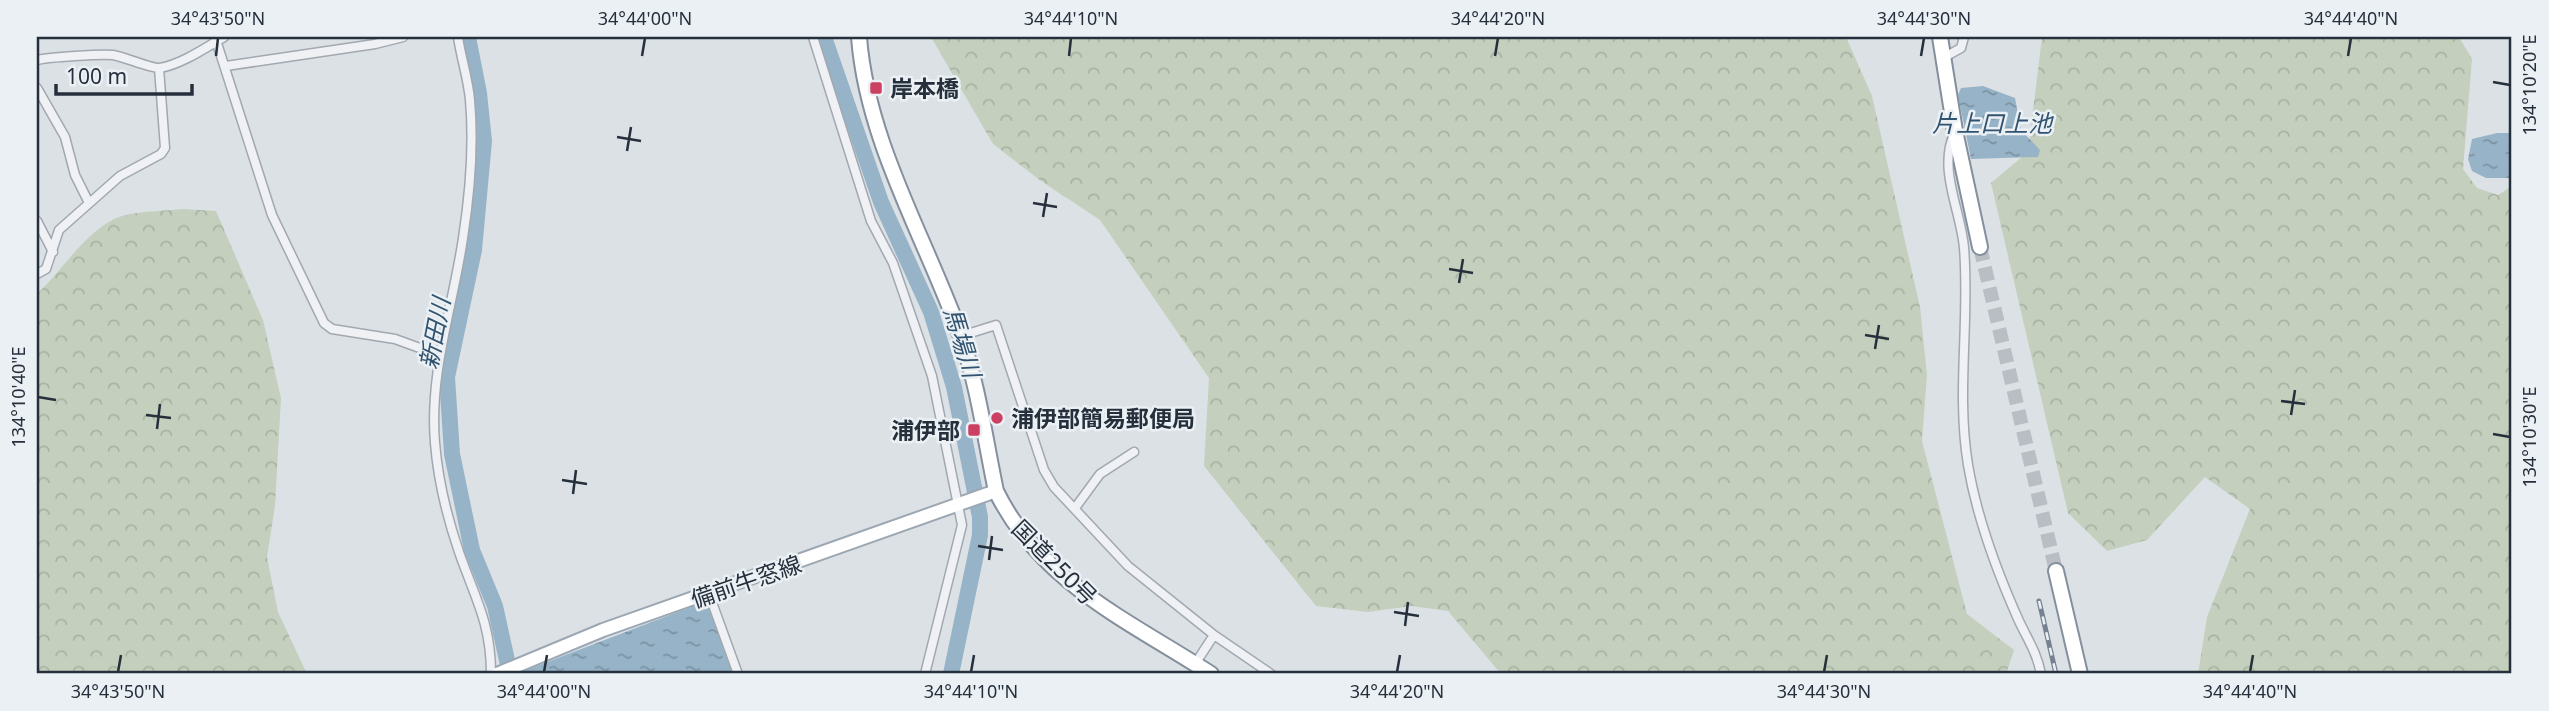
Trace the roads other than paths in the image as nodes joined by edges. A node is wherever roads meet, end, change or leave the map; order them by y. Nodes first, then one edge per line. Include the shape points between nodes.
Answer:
1 (402, 37) edge
2 (458, 37) edge
3 (813, 37) edge
4 (859, 37) edge
5 (1940, 37) edge
6 (1964, 37) edge
7 (218, 38) edge
8 (1943, 58) junction
9 (37, 60) edge
10 (226, 66) junction
11 (159, 68) junction
12 (37, 88) edge
13 (1955, 131) junction
14 (89, 202) junction
15 (37, 221) edge
16 (1980, 247) tunnel mouth
17 (52, 253) junction
18 (37, 274) edge
19 (961, 336) junction
20 (439, 355) junction
21 (1134, 452) dead end
22 (992, 492) junction
23 (961, 504) junction
24 (1075, 508) junction
25 (2056, 570) tunnel mouth
26 (709, 594) junction
27 (1214, 635) junction
28 (1195, 664) junction
29 (491, 674) edge
30 (497, 674) edge
31 (738, 674) edge
32 (925, 674) edge
33 (1211, 674) edge
34 (1271, 674) edge
35 (2041, 674) edge
36 (2080, 674) edge

1 - 10 street
2 - 20 street via 470,97 470,182 456,282
3 - 23 street via 871,220 893,263 932,376
4 - 19 highway, 国道250号 via 870,101 883,142
5 - 8 highway
6 - 8 street via 1961,48
7 - 10 street
7 - 11 street
8 - 13 highway
9 - 11 street via 110,55
10 - 20 street via 272,215 324,323 332,329 395,339
11 - 14 street via 165,148
12 - 14 street via 65,137 75,175
13 - 16 highway
13 - 35 street via 1946,152 1964,245 1962,410 1968,464 1982,524 2036,651
14 - 17 street via 59,230
15 - 17 street
17 - 18 street via 46,269
19 - 22 highway, 国道250号
19 - 24 street via 996,325 1044,470 1054,488
20 - 29 street via 435,443 444,504 481,603 491,647
21 - 24 street via 1100,474
22 - 23 main road, 備前牛窓線
22 - 28 highway, 国道250号 via 1027,541 1095,604
23 - 26 main road, 備前牛窓線
23 - 32 street via 962,525
24 - 27 street via 1128,565
25 - 36 highway
26 - 30 main road, 備前牛窓線 via 603,630
26 - 31 street
27 - 28 street
27 - 34 street
28 - 33 highway, 国道250号

